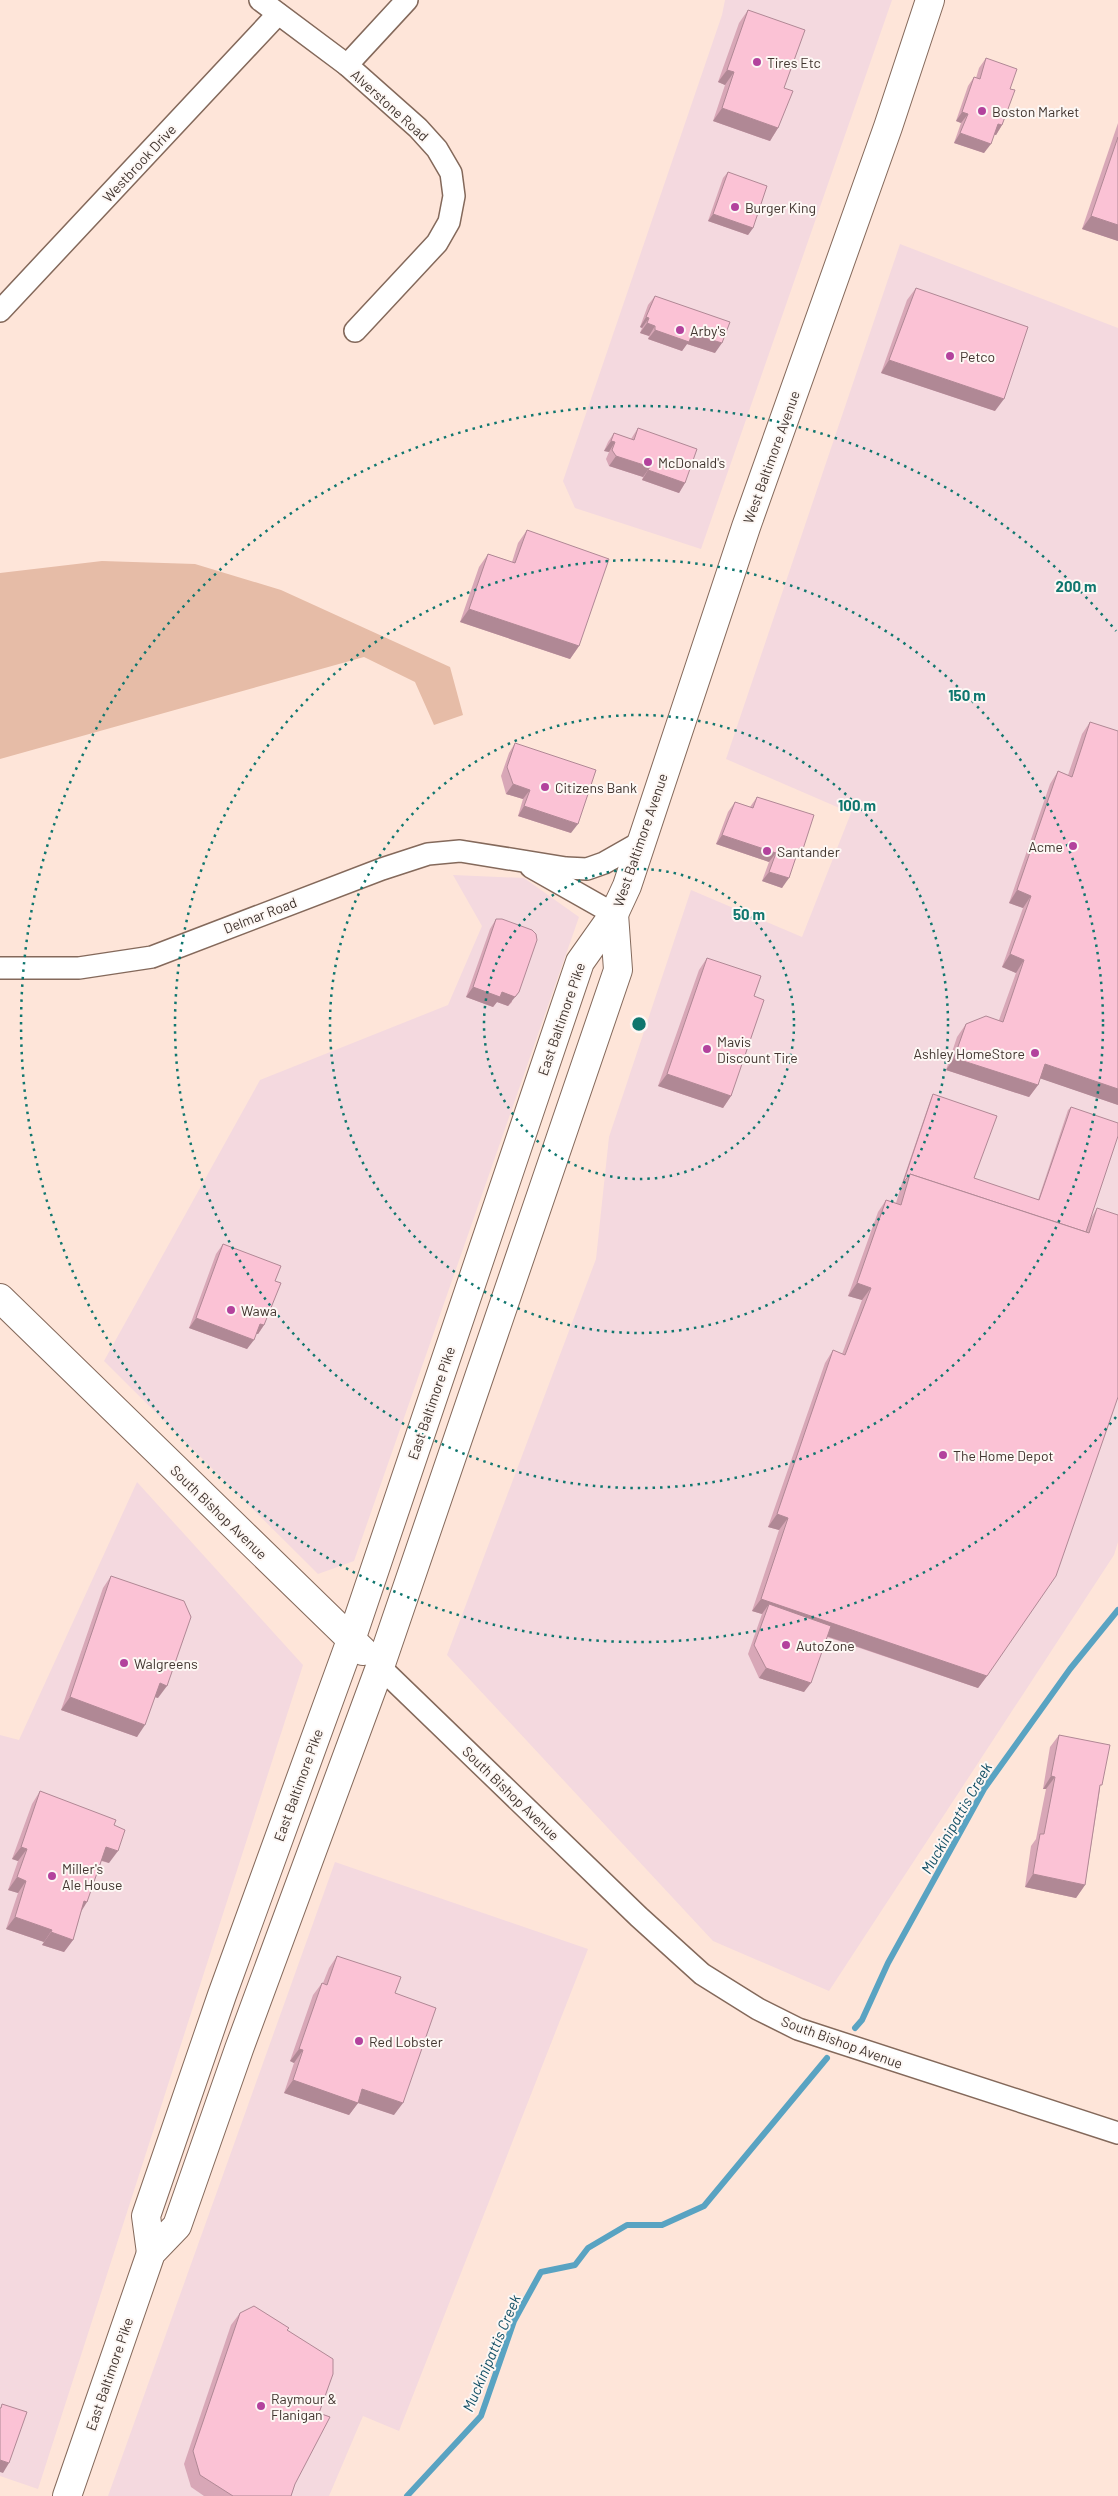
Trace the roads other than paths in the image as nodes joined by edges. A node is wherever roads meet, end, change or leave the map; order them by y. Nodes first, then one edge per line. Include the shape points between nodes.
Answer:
1 (260, 0) edge
2 (407, 0) edge
3 (930, 0) edge
4 (278, 14) junction
5 (347, 65) junction
6 (0, 310) edge
7 (355, 331) dead end
8 (641, 842) junction
9 (518, 860) junction
10 (614, 914) junction
11 (0, 968) edge
12 (494, 1216) junction
13 (530, 1228) junction
14 (0, 1298) edge
15 (351, 1640) junction
16 (380, 1667) junction
17 (1118, 2133) edge
18 (151, 2253) junction
19 (74, 2493) edge

1 - 4 street, Alverstone Road
2 - 5 street
3 - 8 main road, West Baltimore Avenue via 746,528
4 - 5 street, Alverstone Road
4 - 6 street, Westbrook Drive
5 - 7 street, Alverstone Road via 437,149 451,173 454,196 449,222 437,242
8 - 9 street, Delmar Road via 587,869
8 - 10 main road, West Baltimore Avenue
9 - 10 street, Delmar Road
9 - 11 street, Delmar Road via 460,851 428,854 152,957 79,968
10 - 12 main road, East Baltimore Pike via 580,962
10 - 13 main road, East Baltimore Pike via 618,970
12 - 13 main road
12 - 15 main road, East Baltimore Pike
13 - 16 main road, East Baltimore Pike
14 - 15 main road, South Bishop Avenue
15 - 16 main road, South Bishop Avenue
15 - 18 main road, East Baltimore Pike via 146,2216
16 - 17 street, South Bishop Avenue via 639,1917 709,1979 798,2029
16 - 18 main road, East Baltimore Pike via 177,2226
18 - 19 main road, East Baltimore Pike

